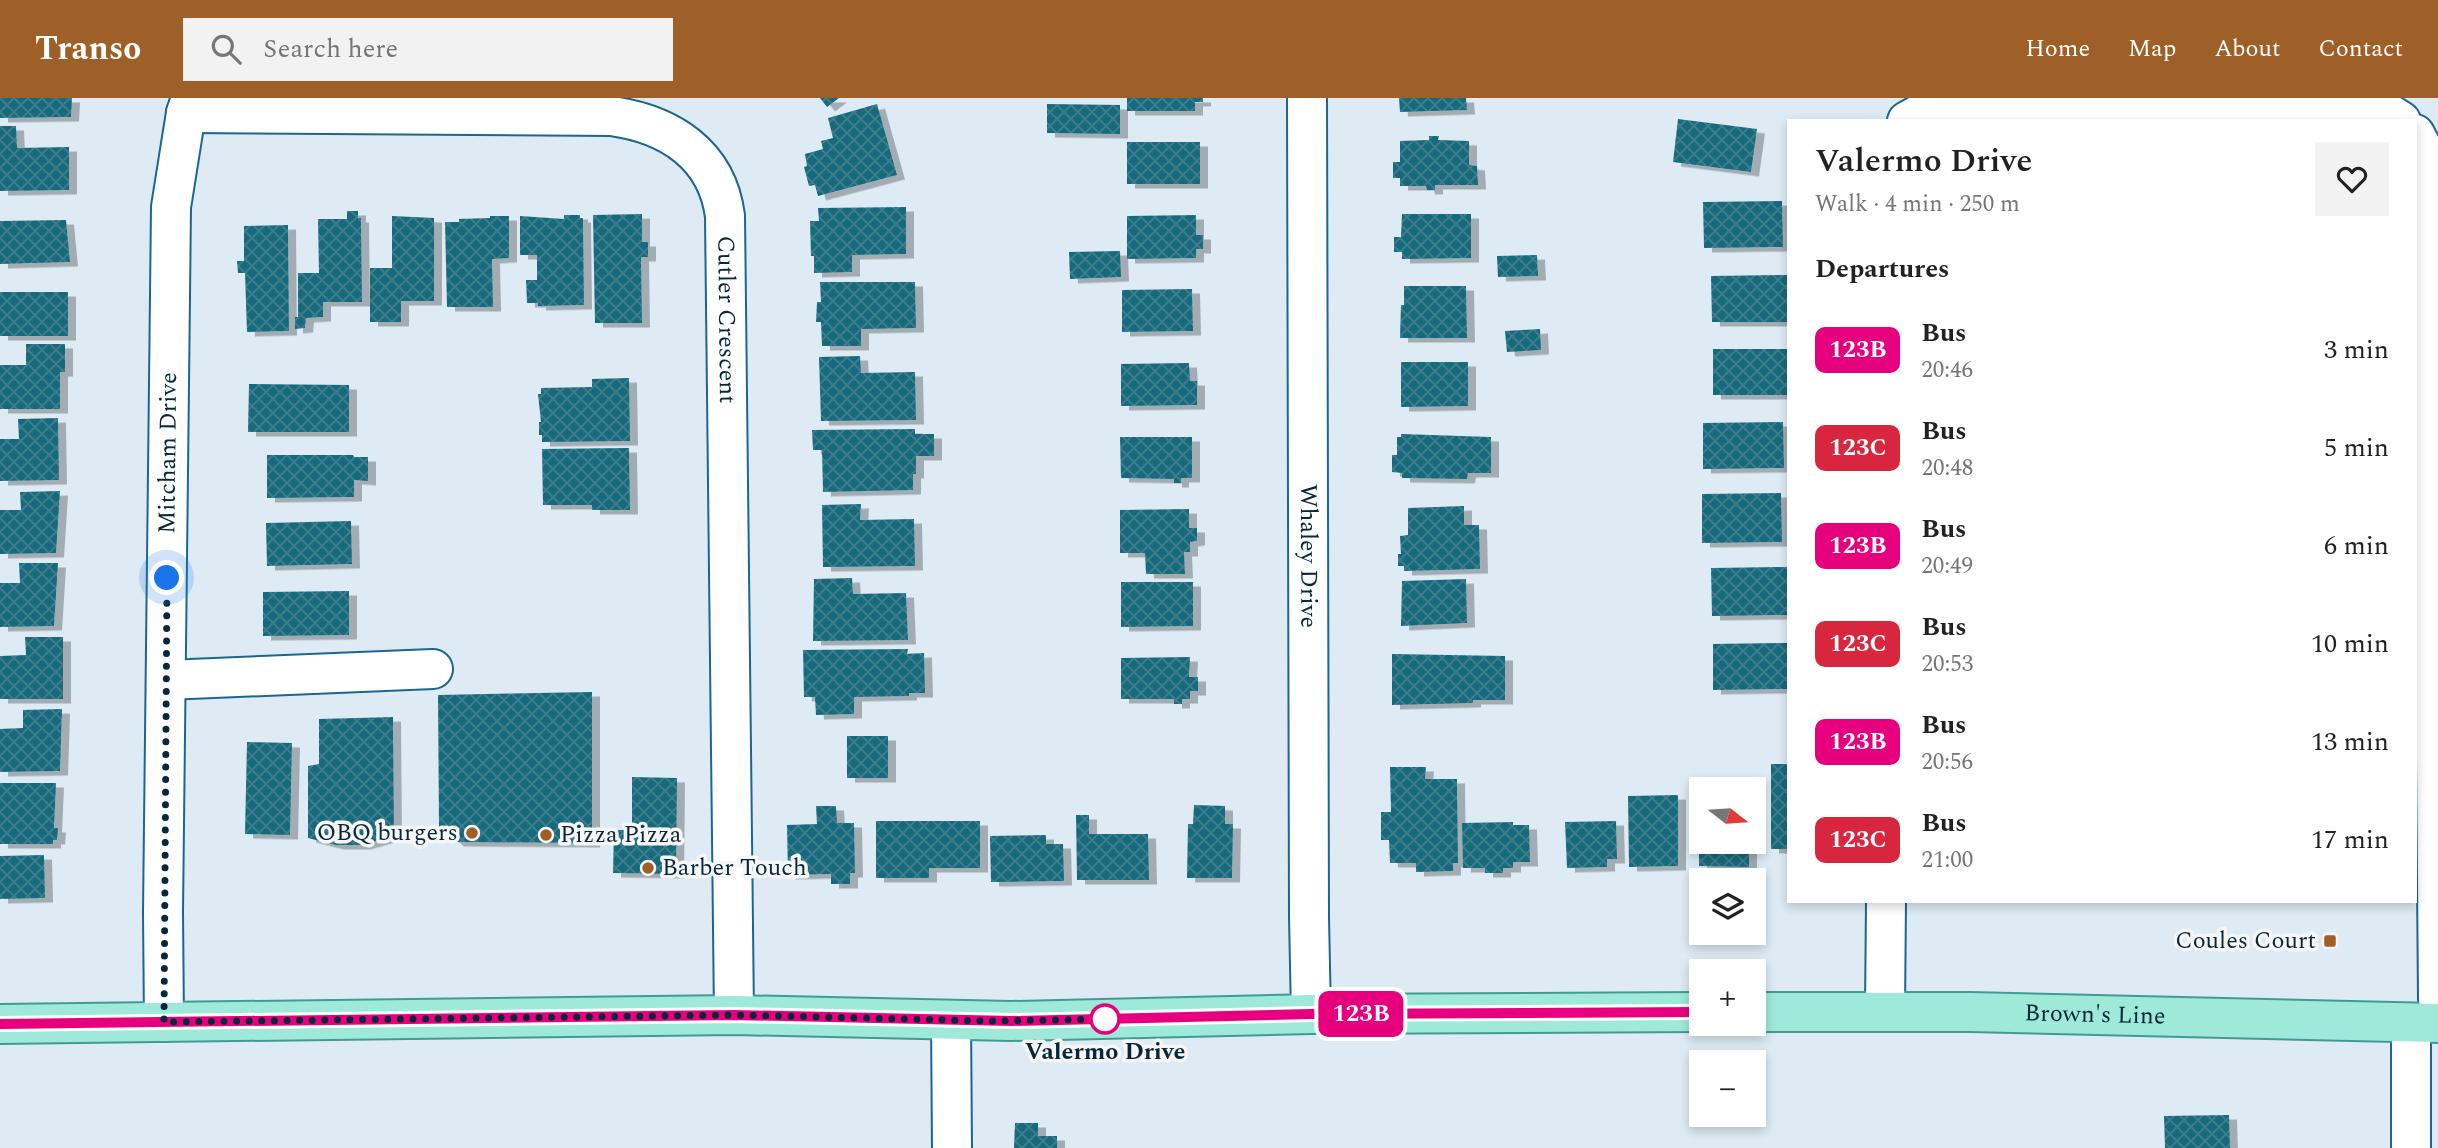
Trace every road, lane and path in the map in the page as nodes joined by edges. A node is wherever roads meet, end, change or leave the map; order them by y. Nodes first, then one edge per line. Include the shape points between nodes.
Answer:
1 (1307, 98) edge
2 (2094, 100) edge
3 (189, 106) edge
4 (1911, 119) edge
5 (2398, 119) edge
6 (2417, 138) edge
7 (2437, 420) edge
8 (433, 669) dead end
9 (166, 680) junction
10 (2437, 840) edge
11 (1886, 903) edge
12 (1885, 1011) junction
13 (1689, 1012) edge
14 (1766, 1012) edge
15 (1311, 1014) junction
16 (734, 1015) junction
17 (2429, 1015) edge
18 (951, 1020) junction
19 (164, 1022) junction
20 (0, 1024) edge
21 (952, 1148) edge
22 (2411, 1148) edge

1 - 15 street, Whaley Drive
2 - 4 street via 1939,103
2 - 5 street via 2374,110
3 - 9 street, Mitcham Drive via 170,207
3 - 16 street, Cutler Crescent via 611,116 664,130 691,149 712,174 725,216
6 - 7 street via 2427,168
7 - 10 street
8 - 9 street
9 - 19 street, Mitcham Drive
10 - 17 street
11 - 12 street
12 - 14 main road, Brown's Line
12 - 17 main road, Brown's Line
13 - 15 main road
15 - 18 main road
16 - 18 main road
16 - 19 main road
17 - 22 street
18 - 21 street
19 - 20 main road

